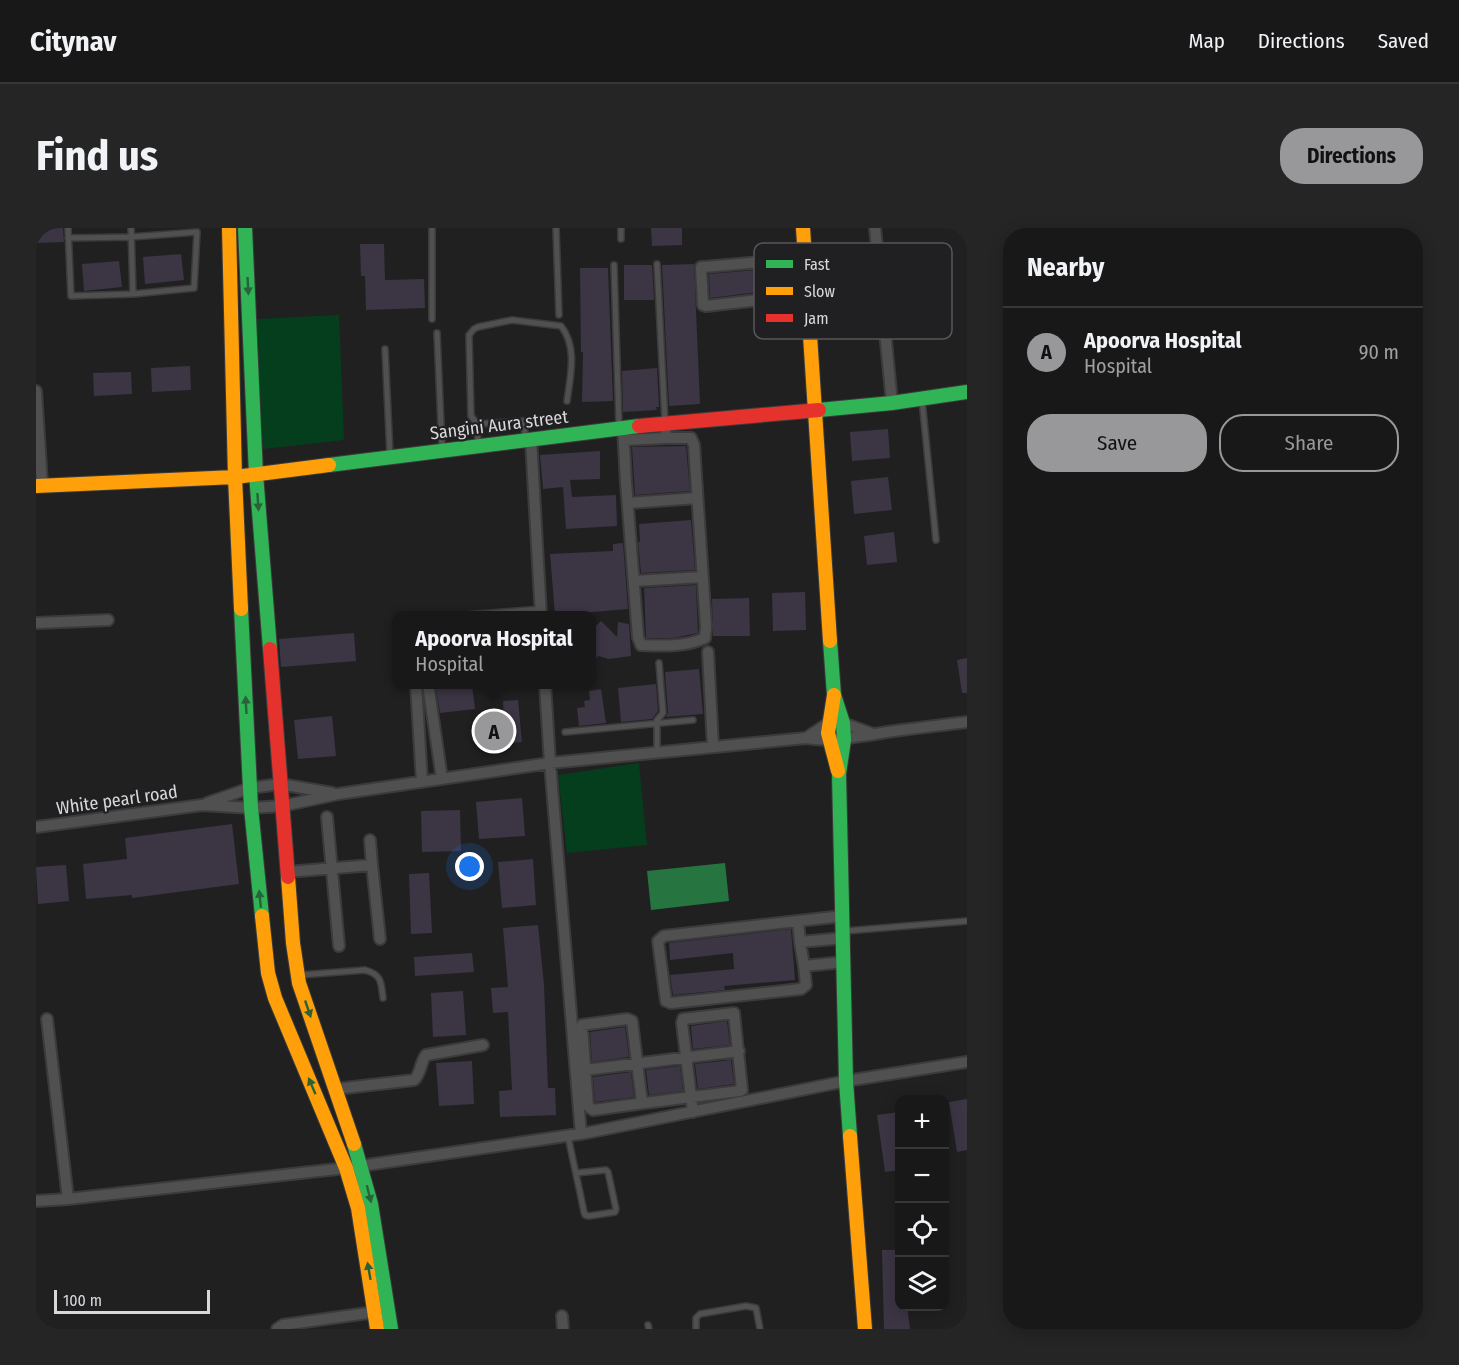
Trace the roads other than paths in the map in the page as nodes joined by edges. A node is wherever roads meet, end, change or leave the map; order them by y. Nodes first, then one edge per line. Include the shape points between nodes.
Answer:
1 (68, 228) edge
2 (130, 228) edge
3 (229, 228) edge
4 (245, 228) edge
5 (432, 228) edge
6 (556, 228) edge
7 (621, 228) edge
8 (803, 228) edge
9 (875, 228) edge
10 (131, 237) junction
11 (68, 238) junction
12 (621, 239) dead end
13 (804, 243) edge
14 (876, 243) edge
15 (754, 262) edge
16 (657, 264) dead end
17 (614, 265) dead end
18 (133, 294) junction
19 (754, 300) edge
20 (559, 315) dead end
21 (432, 319) dead end
22 (437, 333) dead end
23 (810, 339) edge
24 (886, 339) edge
25 (385, 349) dead end
26 (36, 391) edge
27 (967, 392) edge
28 (922, 398) junction
29 (567, 401) dead end
30 (892, 403) junction
31 (815, 409) junction
32 (665, 423) junction
33 (477, 424) junction
34 (622, 432) junction
35 (666, 438) junction
36 (528, 439) junction
37 (478, 446) junction
38 (442, 450) junction
39 (390, 457) junction
40 (256, 474) junction
41 (235, 477) junction
42 (39, 486) edge
43 (697, 498) junction
44 (628, 503) junction
45 (936, 540) dead end
46 (702, 577) junction
47 (634, 581) junction
48 (541, 611) edge
49 (108, 620) dead end
50 (36, 623) edge
51 (708, 652) dead end
52 (659, 663) dead end
53 (416, 689) edge
54 (429, 689) edge
55 (545, 689) edge
56 (834, 695) junction
57 (693, 720) dead end
58 (967, 722) edge
59 (843, 723) junction
60 (657, 724) junction
61 (827, 724) junction
62 (565, 732) dead end
63 (873, 734) junction
64 (806, 738) junction
65 (844, 740) junction
66 (828, 741) junction
67 (713, 747) junction
68 (657, 752) junction
69 (550, 763) junction
70 (839, 774) junction
71 (442, 779) junction
72 (422, 782) junction
73 (280, 784) junction
74 (250, 788) junction
75 (338, 794) junction
76 (202, 805) junction
77 (282, 806) junction
78 (251, 808) junction
79 (327, 817) dead end
80 (36, 827) edge
81 (370, 840) dead end
82 (372, 865) junction
83 (331, 868) junction
84 (287, 872) junction
85 (843, 916) junction
86 (798, 921) junction
87 (967, 921) edge
88 (844, 934) junction
89 (380, 939) dead end
90 (801, 942) junction
91 (339, 946) dead end
92 (844, 962) junction
93 (804, 966) junction
94 (298, 975) junction
95 (383, 998) dead end
96 (47, 1019) dead end
97 (483, 1045) dead end
98 (739, 1051) junction
99 (687, 1058) junction
100 (967, 1062) edge
101 (638, 1064) junction
102 (585, 1070) junction
103 (846, 1081) junction
104 (336, 1089) junction
105 (691, 1097) junction
106 (642, 1103) junction
107 (693, 1112) junction
108 (580, 1134) junction
109 (568, 1136) junction
110 (362, 1166) junction
111 (346, 1168) junction
112 (576, 1173) junction
113 (68, 1199) junction
114 (36, 1201) edge
115 (375, 1312) junction
116 (562, 1316) dead end
117 (277, 1329) edge
118 (377, 1329) edge
119 (391, 1329) edge
120 (563, 1329) edge
121 (696, 1329) edge
122 (760, 1329) edge
123 (865, 1329) edge

1 - 11 lane
2 - 10 lane
3 - 41 street
4 -> 40 street
5 - 21 lane
6 - 20 lane
7 - 12 lane
8 - 13 street
9 - 14 street
10 - 11 lane
10 - 18 lane
10 - 18 lane via 197,232 194,288
11 - 18 lane via 71,296
15 - 19 street via 701,267 703,305
16 - 32 lane
17 - 34 lane
22 - 38 lane
23 - 31 street
24 - 30 street
25 - 39 lane
26 - 42 street
27 - 28 street, Sangini Aura street
28 - 30 street, Sangini Aura street
28 - 45 lane
29 - 33 lane via 572,355 561,326 512,320 478,327 469,335 471,416
30 - 31 street, Sangini Aura street
31 - 32 street, Sangini Aura street
31 - 56 street
32 - 34 street, Sangini Aura street
32 - 35 street
33 - 36 lane via 524,421
33 - 37 lane
34 - 35 street
34 - 36 street, Sangini Aura street
34 - 44 street
35 - 43 street via 691,438
36 - 37 street, Sangini Aura street
36 - 48 street
37 - 38 street, Sangini Aura street
38 - 39 street, Sangini Aura street
39 - 40 street, Sangini Aura street
40 - 41 street, Sangini Aura street
40 -> 73 street
41 - 42 street, Sangini Aura street
74 -> 41 street
43 - 44 street
43 - 46 street
44 - 47 street
46 - 47 street
46 - 47 street via 705,638 694,643 659,646 641,645
49 - 50 street
51 - 67 street
52 - 60 lane via 663,712
53 - 72 street
54 - 71 street
55 - 69 street
56 - 59 street
56 - 61 street
57 - 60 lane
58 - 63 street
59 - 61 street
59 - 63 street
59 - 65 street
60 - 62 lane
60 - 68 lane
61 - 64 street
61 - 66 street
63 - 65 street
64 - 66 street
64 - 67 street
65 - 66 street
65 - 70 street
66 - 70 street
67 - 68 street
68 - 69 street
69 - 71 street
69 - 108 street
70 - 85 street
71 - 72 street
72 - 75 street
73 - 74 street
73 - 75 street
73 - 77 street
74 - 76 street
74 - 78 street
75 - 77 street
76 - 78 street
76 - 80 street, White pearl road
77 - 78 street
77 - 84 street
111 -> 78 street via 268,973
79 - 83 street
81 - 82 street
82 - 83 street
82 - 89 street
83 - 84 street
83 - 91 street
84 - 94 street
85 - 86 street
85 - 88 street
86 - 90 street
86 - 93 street via 661,937 658,941 666,1001 801,989 806,985
87 - 88 lane
88 - 90 street
88 - 92 street
90 - 93 street
92 - 93 street
92 - 103 street
94 - 95 lane via 365,970 375,973 381,981
94 -> 104 street
96 - 113 street
97 - 104 street via 426,1055 414,1080
98 - 99 street
98 - 99 street via 735,1015 731,1012 683,1019
98 - 105 street via 742,1090
99 - 101 street
99 - 105 street
100 - 103 street
101 - 102 street
101 - 102 street via 633,1022 615,1021 581,1026
101 - 106 street
102 - 106 street via 591,1110
103 - 107 street
103 - 123 street
104 - 110 street
105 - 106 street
105 - 107 street
107 - 108 street
108 - 109 street
109 - 110 street
109 - 112 lane
110 - 111 street
110 -> 119 street
111 - 113 street
115 -> 111 street via 358,1208
112 - 112 lane via 606,1170 615,1212 585,1215
113 - 114 street
115 - 117 street
115 - 118 street
116 - 120 street
121 - 122 lane via 700,1314 751,1306 756,1308

